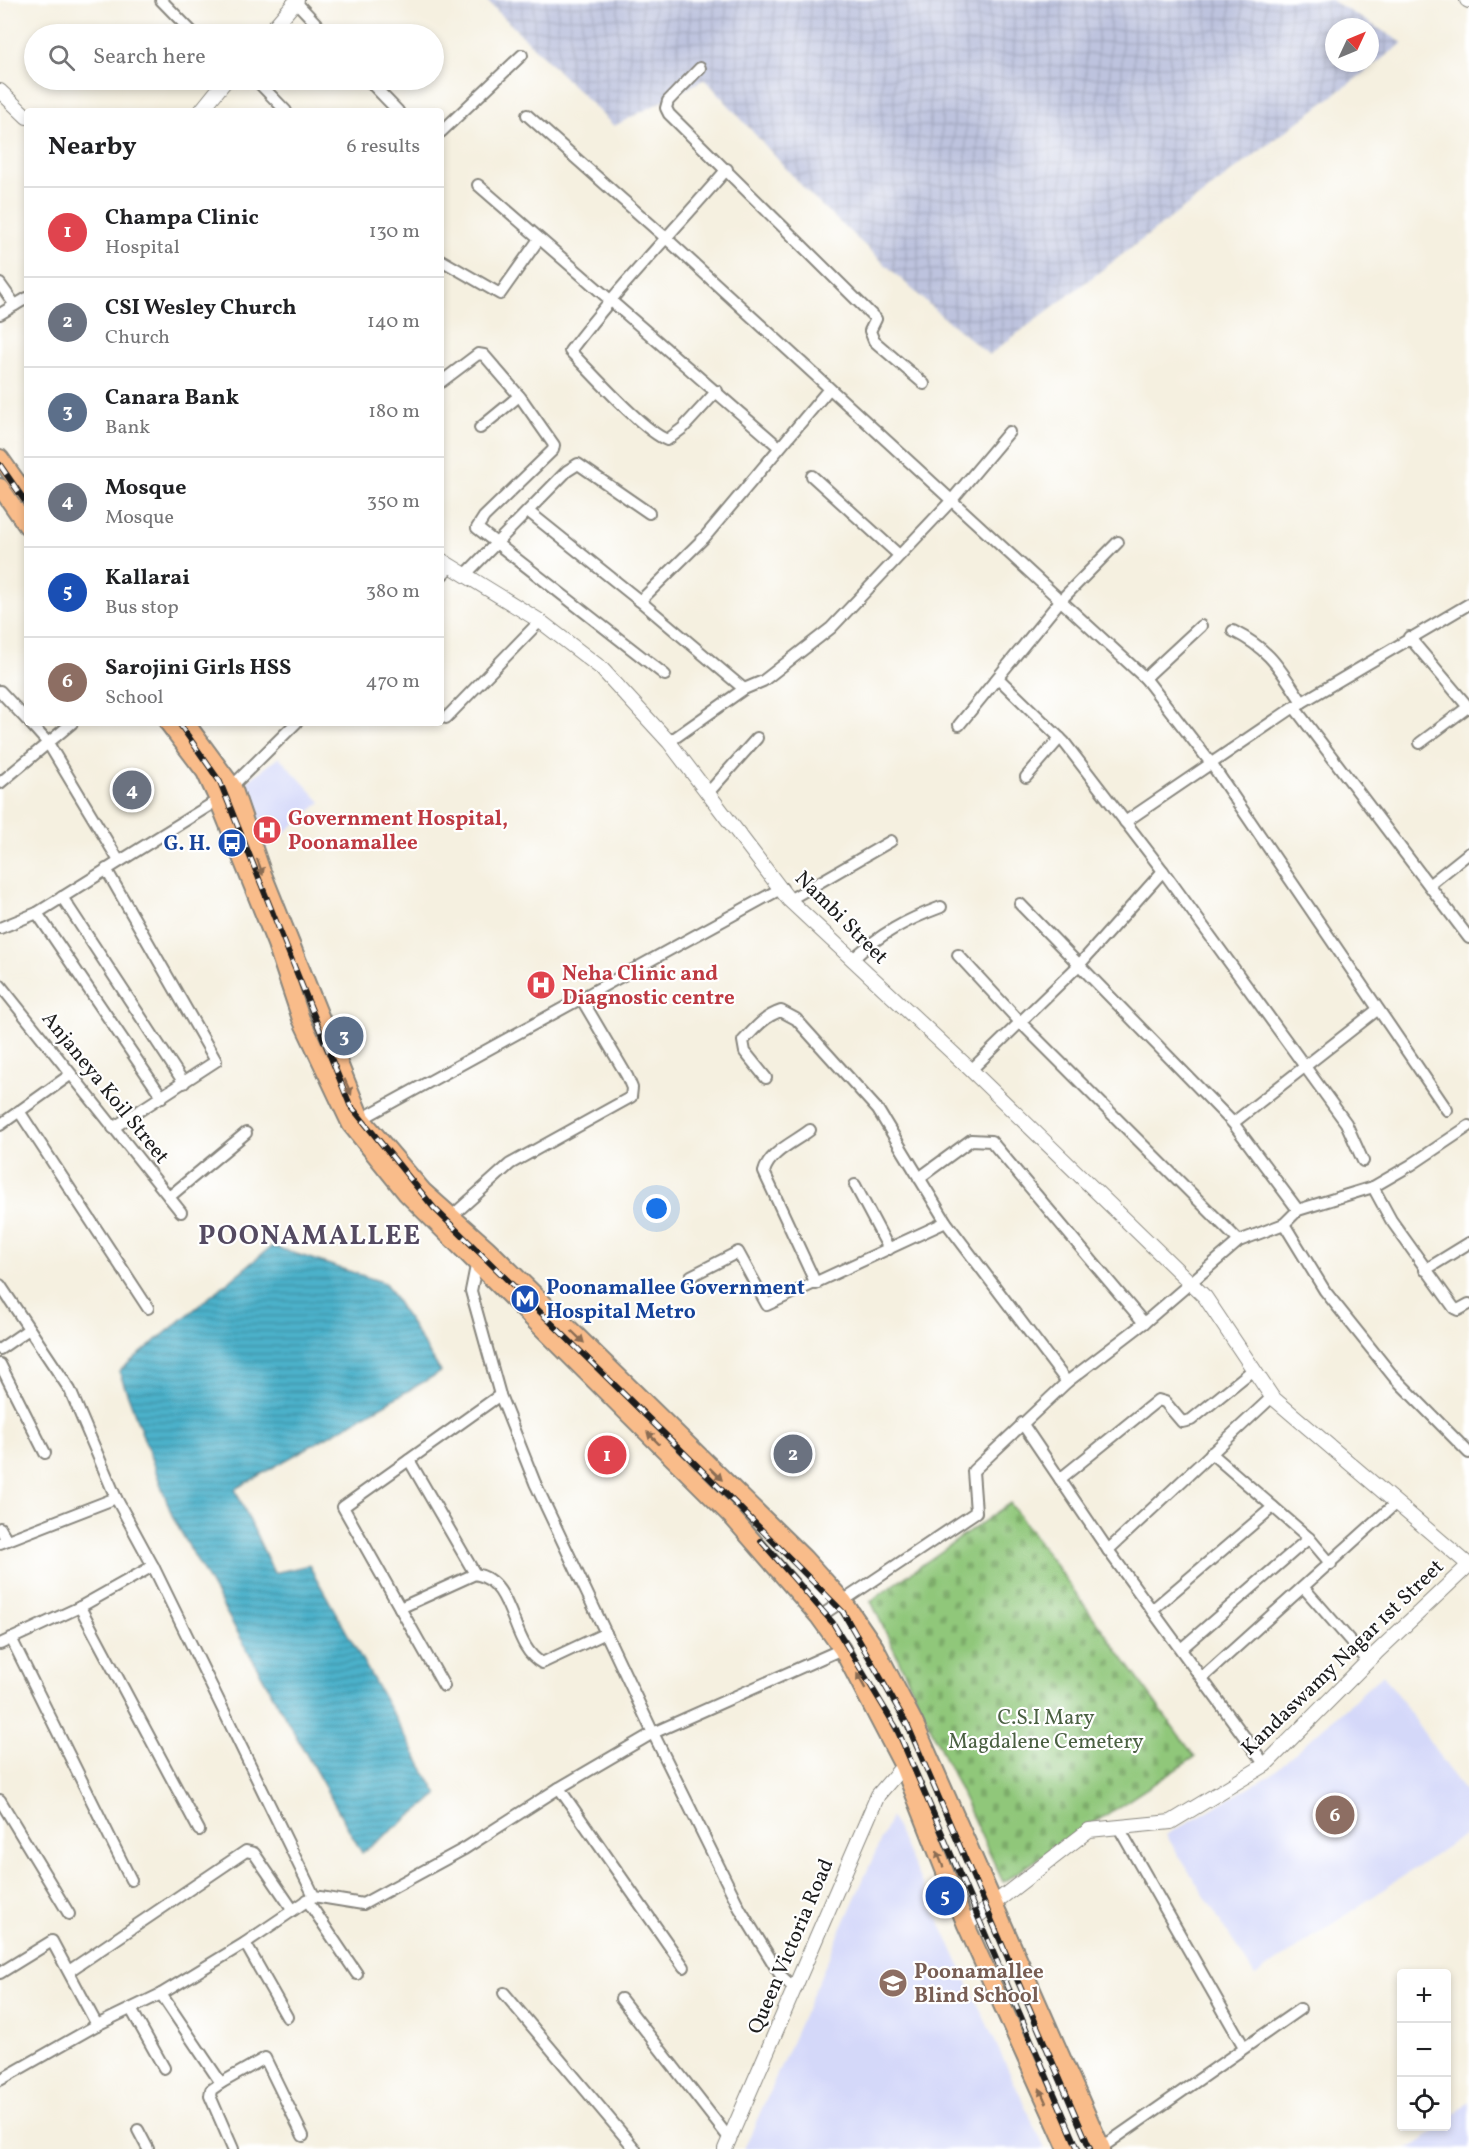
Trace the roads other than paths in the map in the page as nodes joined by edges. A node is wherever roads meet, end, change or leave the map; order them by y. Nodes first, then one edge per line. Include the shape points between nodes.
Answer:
1 (161, 0) edge
2 (296, 1) edge
3 (184, 24) edge
4 (276, 24) edge
5 (317, 24) edge
6 (522, 55) dead end
7 (700, 68) dead end
8 (218, 90) edge
9 (266, 90) edge
10 (378, 90) edge
11 (0, 91) edge
12 (203, 108) edge
13 (283, 108) edge
14 (395, 108) edge
15 (24, 114) edge
16 (527, 115) dead end
17 (444, 129) edge
18 (727, 169) junction
19 (477, 185) dead end
20 (539, 239) junction
21 (668, 239) junction
22 (444, 262) edge
23 (0, 284) edge
24 (24, 300) edge
25 (608, 300) junction
26 (15, 305) junction
27 (0, 315) edge
28 (444, 380) edge
29 (924, 384) dead end
30 (829, 389) junction
31 (717, 390) junction
32 (519, 396) junction
33 (480, 428) dead end
34 (1010, 432) dead end
35 (779, 447) junction
36 (0, 458) edge
37 (812, 476) dead end
38 (0, 487) edge
39 (24, 492) edge
40 (951, 501) junction
41 (529, 512) junction
42 (649, 513) dead end
43 (24, 522) edge
44 (1118, 542) dead end
45 (496, 544) junction
46 (899, 555) junction
47 (444, 568) edge
48 (467, 573) junction
49 (640, 601) junction
50 (1060, 601) junction
51 (1468, 606) edge
52 (540, 621) junction
53 (1201, 626) dead end
54 (1233, 631) dead end
55 (1409, 637) junction
56 (665, 675) dead end
57 (998, 678) junction
58 (1145, 678) junction
59 (744, 689) junction
60 (0, 691) edge
61 (1298, 705) junction
62 (1468, 707) edge
63 (24, 718) edge
64 (446, 718) dead end
65 (959, 725) dead end
66 (32, 726) edge
67 (68, 726) edge
68 (170, 726) edge
69 (188, 726) edge
70 (293, 726) edge
71 (757, 738) dead end
72 (1060, 738) junction
73 (669, 742) junction
74 (48, 743) junction
75 (1420, 743) dead end
76 (1210, 762) junction
77 (1026, 777) dead end
78 (0, 783) edge
79 (233, 788) junction
80 (708, 793) junction
81 (218, 800) junction
82 (1125, 822) junction
83 (891, 842) dead end
84 (1469, 853) edge
85 (119, 861) junction
86 (106, 869) junction
87 (1163, 871) junction
88 (1429, 885) junction
89 (785, 894) junction
90 (62, 897) junction
91 (1020, 904) dead end
92 (941, 907) dead end
93 (37, 913) junction
94 (0, 928) edge
95 (1469, 938) edge
96 (958, 955) dead end
97 (853, 959) junction
98 (1079, 965) junction
99 (0, 985) edge
100 (581, 998) junction
101 (1377, 1010) junction
102 (1019, 1021) junction
103 (1305, 1065) junction
104 (971, 1070) junction
105 (70, 1075) junction
106 (766, 1078) dead end
107 (184, 1083) junction
108 (162, 1097) junction
109 (1447, 1110) dead end
110 (19, 1111) junction
111 (356, 1122) junction
112 (1233, 1123) junction
113 (0, 1125) edge
114 (1469, 1126) edge
115 (113, 1128) junction
116 (810, 1130) dead end
117 (246, 1133) dead end
118 (1363, 1161) dead end
119 (919, 1178) junction
120 (855, 1185) dead end
121 (1373, 1187) junction
122 (169, 1197) junction
123 (1298, 1210) junction
124 (181, 1212) dead end
125 (451, 1217) junction
126 (946, 1222) junction
127 (1284, 1224) junction
128 (1239, 1241) junction
129 (1469, 1243) edge
130 (889, 1249) junction
131 (482, 1255) junction
132 (1425, 1270) junction
133 (691, 1276) dead end
134 (816, 1284) junction
135 (1190, 1284) junction
136 (0, 1285) edge
137 (1469, 1304) edge
138 (148, 1308) dead end
139 (1144, 1323) junction
140 (29, 1329) junction
141 (0, 1349) edge
142 (0, 1365) edge
143 (1254, 1369) junction
144 (1067, 1382) junction
145 (500, 1395) junction
146 (1272, 1397) junction
147 (1022, 1423) junction
148 (1211, 1453) junction
149 (1469, 1453) edge
150 (45, 1454) dead end
151 (409, 1460) junction
152 (1060, 1479) junction
153 (116, 1498) junction
154 (1396, 1503) junction
155 (1273, 1507) junction
156 (0, 1528) edge
157 (1309, 1538) junction
158 (3, 1541) edge
159 (1108, 1550) junction
160 (1331, 1564) junction
161 (1469, 1565) edge
162 (153, 1566) junction
163 (475, 1574) junction
164 (1304, 1588) junction
165 (844, 1602) junction
166 (80, 1607) junction
167 (400, 1608) junction
168 (1152, 1610) junction
169 (819, 1617) junction
170 (606, 1633) junction
171 (10, 1638) junction
172 (0, 1644) edge
173 (842, 1649) junction
174 (1181, 1649) junction
175 (1368, 1661) junction
176 (1202, 1678) junction
177 (444, 1686) dead end
178 (653, 1733) junction
179 (1265, 1765) junction
180 (903, 1766) junction
181 (559, 1788) junction
182 (0, 1800) edge
183 (1119, 1828) junction
184 (199, 1830) dead end
185 (131, 1880) dead end
186 (311, 1898) junction
187 (992, 1902) junction
188 (293, 1910) junction
189 (69, 1914) dead end
190 (966, 1925) junction
191 (245, 1943) junction
192 (684, 1967) dead end
193 (69, 1971) junction
194 (0, 1973) edge
195 (357, 1974) dead end
196 (794, 1988) junction
197 (504, 1993) dead end
198 (161, 1994) junction
199 (621, 1999) dead end
200 (130, 2009) junction
201 (1300, 2009) dead end
202 (287, 2017) dead end
203 (97, 2025) junction
204 (1244, 2047) junction
205 (164, 2068) dead end
206 (0, 2080) edge
207 (221, 2083) junction
208 (138, 2130) dead end
209 (303, 2136) dead end
210 (727, 2143) edge
211 (148, 2149) edge
212 (233, 2149) edge
213 (635, 2149) edge
214 (1067, 2149) edge
215 (1102, 2149) edge

1 - 3 street
2 - 4 street
2 - 5 street
6 - 17 street
7 - 18 street via 668,100 666,108
8 - 12 street
9 - 13 street
10 - 14 street
11 - 15 street
16 - 21 street
18 - 21 street
18 - 29 street via 876,319 870,332 874,340
19 - 20 street
20 - 22 street via 500,294
20 - 25 street
21 - 25 street
21 - 30 street
23 - 26 street
24 - 26 street
25 - 31 street
25 - 31 street via 570,351 659,437 667,440 674,436
26 - 27 street
28 - 32 street via 481,354
30 - 35 street
30 - 40 street
31 - 35 street
32 - 33 street
32 - 45 street via 552,440 553,450 477,524
34 - 40 street
35 - 49 street via 704,538
36 - 39 main road
37 - 46 street
38 - 43 main road
40 - 46 street
40 - 50 street
41 - 42 street via 578,464
41 - 45 street
41 - 49 street
44 - 50 street
45 - 48 street
45 - 56 street
46 - 59 street via 831,628 763,681
47 - 48 street, Nambi Street
48 - 52 street, Nambi Street
49 - 59 street
50 - 57 street
50 - 58 street
51 - 55 street
52 - 64 street
52 - 73 street, Nambi Street via 601,668
53 - 58 street
54 - 61 street via 1254,641 1270,655
55 - 61 street
55 - 62 street
57 - 65 street
57 - 72 street
58 - 76 street
59 - 73 street
60 - 63 street
61 - 76 street
61 - 88 street
62 - 75 street
66 - 74 street
67 - 74 street
68 - 81 main road via 205,772
69 - 79 main road
70 - 79 street
71 - 80 street
72 - 77 street
72 - 82 street
73 - 80 street, Nambi Street
74 - 78 street
74 - 85 street
76 - 82 street
76 - 101 street
79 - 81 street
79 -> 111 main road
80 - 89 street, Nambi Street
81 - 85 street
81 - 111 main road via 276,944 301,1019
82 - 87 street
83 - 89 street
84 - 88 street
85 - 86 street
86 - 90 street
86 - 107 street via 216,1061
87 - 98 street
87 - 103 street
88 - 95 street
89 - 97 street, Nambi Street
89 - 100 street
90 - 93 street
90 - 107 street
91 - 98 street
92 - 97 street via 897,924
93 - 94 street
93 - 108 street
96 - 102 street
97 - 104 street, Nambi Street
98 - 102 street
98 - 112 street
99 - 105 street, Anjaneya Koil Street
100 - 111 street
100 - 125 street via 627,1076 631,1098 510,1164
101 - 103 street
101 - 109 street
102 - 104 street
102 - 128 street
103 - 112 street
103 - 118 street via 1346,1124
104 - 135 street, Nambi Street
105 - 110 street
105 - 115 street, Anjaneya Koil Street
106 - 119 street via 745,1052 744,1041 757,1026 781,1011 796,1019 878,1110
107 - 108 street
108 - 115 street
110 - 113 street
110 - 138 street
111 - 125 main road
111 - 131 main road via 406,1193
112 - 123 street
114 - 121 street
115 - 122 street, Anjaneya Koil Street
116 - 134 street via 780,1151 766,1164 764,1172
117 - 122 street
119 - 126 street
119 - 139 street via 971,1140 991,1141
120 - 130 street
121 - 123 street
121 - 132 street
122 - 124 street, Anjaneya Koil Street
123 - 127 street
125 - 131 main road
126 - 130 street
126 - 144 street
127 - 128 street
127 - 149 street via 1325,1291 1393,1376
128 - 135 street
129 - 132 street
130 - 134 street
131 - 145 street via 471,1291
131 -> 165 main road via 804,1558
169 -> 131 main road via 732,1517
132 - 137 street via 1454,1308
133 - 134 street via 738,1252 767,1305
135 - 139 street
135 - 143 street, Nambi Street via 1205,1297
136 - 140 street
139 - 144 street
140 - 141 street
140 - 153 street via 70,1390
142 - 150 street
143 - 146 street, Nambi Street
143 - 152 street via 1191,1420 1182,1422 1165,1402 1158,1400
144 - 147 street
145 - 151 street
145 - 170 street via 535,1483
146 - 148 street
146 - 154 street, Nambi Street
147 - 152 street
147 - 165 street via 973,1471 976,1512
148 - 155 street
148 - 159 street
151 - 163 street
151 - 167 street via 343,1508
152 - 159 street
153 - 158 street
153 - 162 street
154 - 160 street
154 - 161 street, Nambi Street
155 - 157 street
155 - 168 street
156 - 158 street
157 - 160 street
157 - 174 street
159 - 168 street
160 - 164 street
161 - 175 street, Kandaswamy Nagar 1st Street
162 - 166 street
162 - 186 street
163 - 167 street
163 - 170 street via 484,1575 501,1593 529,1651 542,1663
164 - 175 street
164 - 176 street
165 - 169 street
165 - 187 main road via 875,1647 914,1722
166 - 171 street
166 - 184 street
167 - 177 street
168 - 174 street
169 - 173 main road
170 - 178 street
171 - 172 street
171 - 185 street
173 - 178 street
180 -> 173 main road
174 - 176 street
175 - 179 street, Kandaswamy Nagar 1st Street
176 - 179 street
178 - 181 street
178 - 196 street via 740,1909 781,1976
179 - 183 street, Kandaswamy Nagar 1st Street via 1171,1822
190 -> 180 main road
180 - 196 street, Queen Victoria Road via 878,1795
181 - 186 street via 464,1849 363,1904
181 - 192 street
182 - 189 street
183 - 187 street, Kandaswamy Nagar 1st Street via 1089,1830
183 - 204 street
186 - 188 street
186 - 195 street
187 - 190 street, Kandaswamy Nagar 1st Street
187 - 215 main road
188 - 191 street
188 - 193 street via 254,1853 246,1851
214 -> 190 main road
191 - 198 street
191 - 202 street
193 - 194 street via 52,1941
193 - 203 street
196 - 210 street, Queen Victoria Road
197 - 213 street
198 - 200 street
198 - 207 street
199 - 210 street
200 - 203 street
200 - 205 street
201 - 204 street
203 - 206 street
204 - 215 street
207 - 209 street via 265,2058
207 - 212 street via 211,2090 210,2096
208 - 211 street

